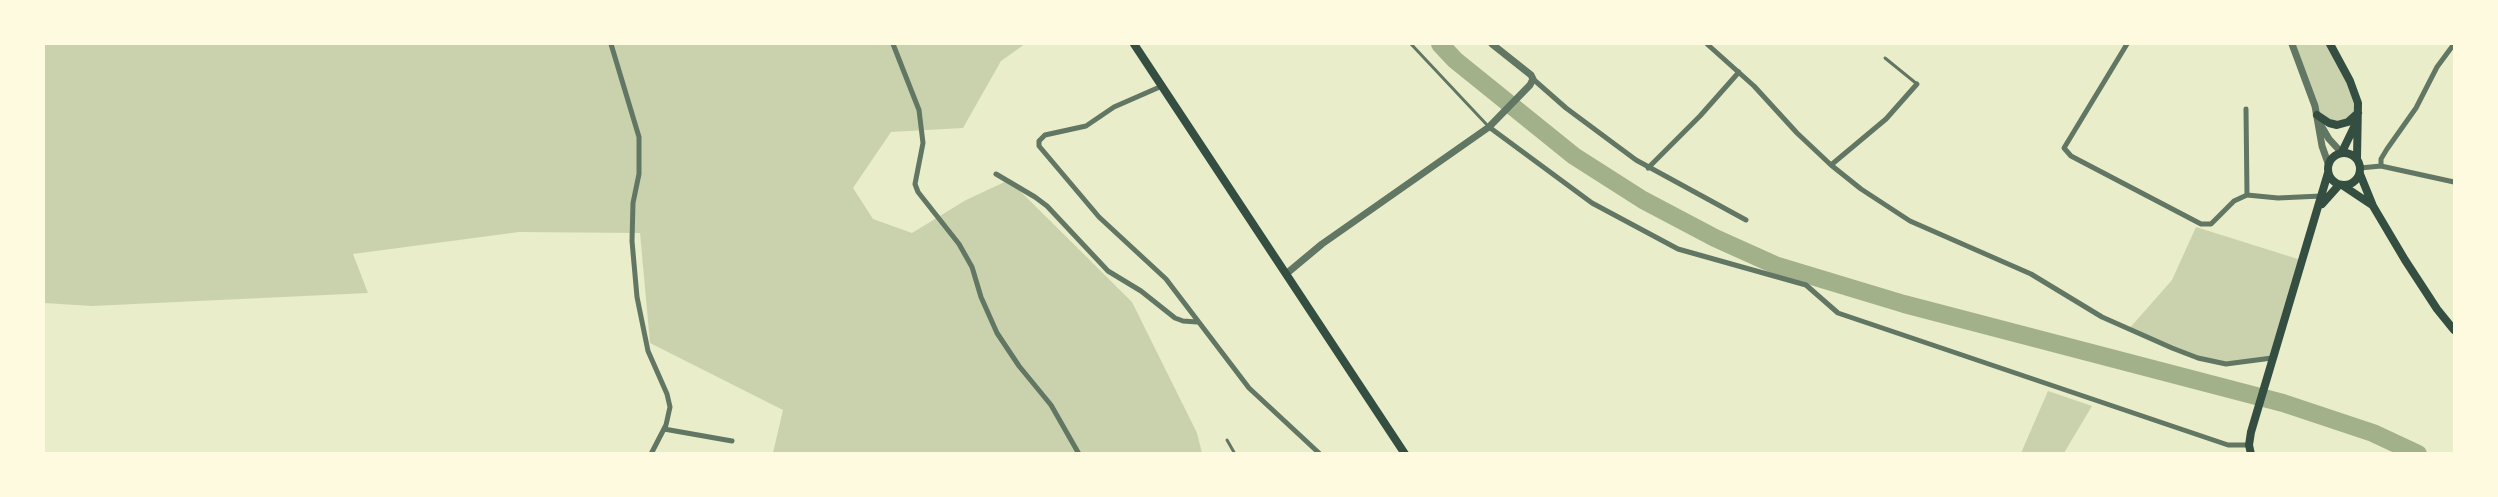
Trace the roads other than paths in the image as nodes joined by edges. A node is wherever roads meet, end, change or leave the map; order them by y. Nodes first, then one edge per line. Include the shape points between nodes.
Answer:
1 (611, 44) edge
2 (893, 44) edge
3 (1134, 44) edge
4 (1411, 44) edge
5 (1492, 44) edge
6 (1707, 44) edge
7 (2127, 44) edge
8 (2292, 44) edge
9 (2330, 44) edge
10 (2454, 44) edge
11 (1885, 58) dead end
12 (1739, 72) junction
13 (1533, 79) junction
14 (1917, 84) joint
15 (1162, 86) junction
16 (2246, 109) dead end
17 (2358, 115) junction
18 (2318, 118) junction
19 (1489, 128) junction
20 (2342, 152) junction
21 (2357, 158) junction
22 (1831, 165) junction
23 (2381, 166) junction
24 (1648, 168) junction
25 (2328, 168) junction
26 (2360, 171) junction
27 (996, 174) dead end
28 (2454, 182) edge
29 (2340, 185) junction
30 (2247, 195) junction
31 (2322, 195) junction
32 (2373, 206) junction
33 (2317, 213) junction
34 (1746, 220) dead end
35 (1286, 274) junction
36 (1197, 322) junction
37 (2454, 330) edge
38 (2272, 358) junction
39 (664, 429) junction
40 (1227, 440) dead end
41 (732, 441) dead end
42 (2250, 449) edge
43 (651, 453) edge
44 (1079, 453) edge
45 (1235, 453) edge
46 (1319, 453) edge
47 (1405, 453) edge

1 - 39 street via 639,137 632,241 637,297 648,351 670,407
2 - 44 street via 919,110 924,143 915,184 918,192 972,267 996,333 1052,405
3 - 15 main road
4 - 19 lane
5 - 13 street
6 - 12 street
7 - 30 street via 2064,147 2071,156 2201,224 2211,224 2234,201
8 - 18 street
9 - 17 main road via 2350,81
10 - 23 street via 2381,159
11 - 14 lane
12 - 22 street
12 - 24 street
13 - 19 street
13 - 24 street via 1578,118
14 - 22 street via 1886,119
15 - 35 main road
15 - 36 street via 1114,107 1086,126 1045,135 1039,146 1099,216 1166,279
16 - 30 street
17 - 18 main road via 2337,125
17 - 20 main road
17 - 21 main road
18 - 20 street via 2326,136
18 - 25 street
19 - 35 street via 1322,244
19 - 42 street via 1592,203 1678,249 1806,285 1838,313 2228,445
20 - 21 main road
20 - 25 main road via 2333,156
21 - 26 main road
22 - 38 street via 1910,221 2031,274 2128,330 2215,363
23 - 26 street
23 - 28 street
24 - 34 street
25 - 29 main road via 2332,180
25 - 31 main road
26 - 29 main road via 2352,183
26 - 32 main road
27 - 36 street via 1047,206 1108,271 1175,318
29 - 32 main road
29 - 33 main road
30 - 31 street
31 - 33 main road
32 - 37 main road via 2415,277
33 - 38 main road
35 - 47 main road
36 - 46 street via 1249,388
38 - 42 main road via 2251,432
39 - 41 street
39 - 43 street
40 - 45 lane

